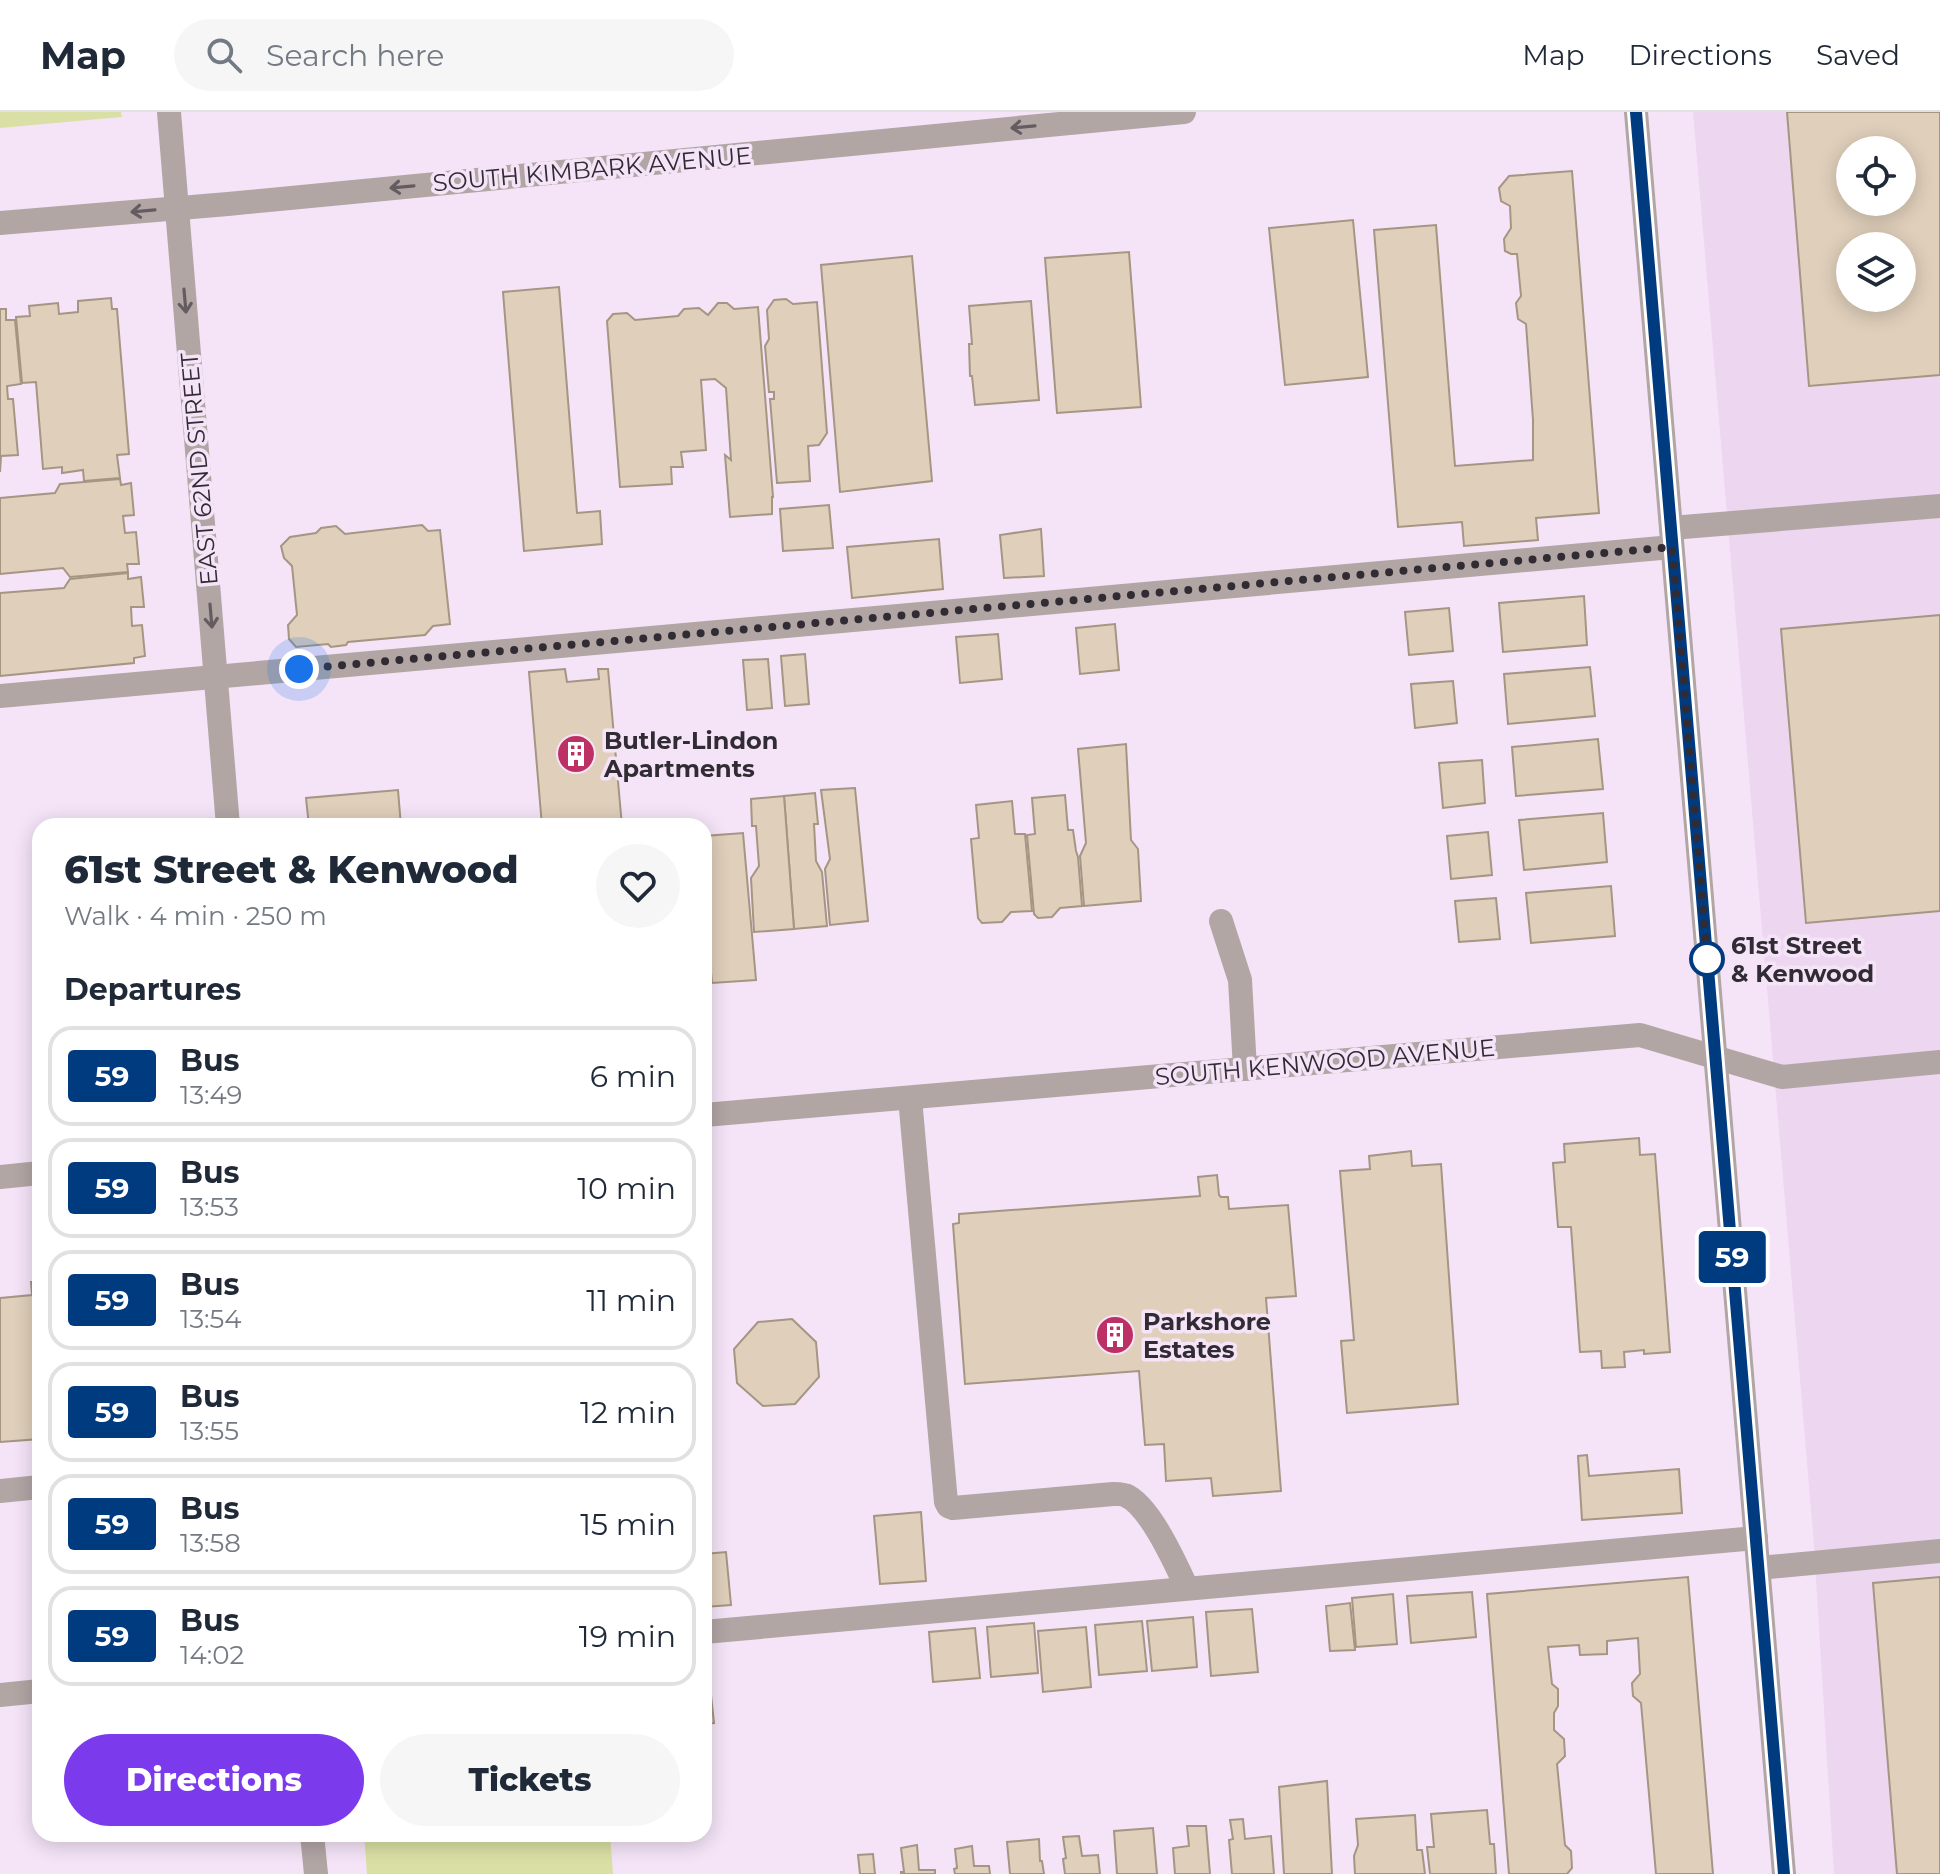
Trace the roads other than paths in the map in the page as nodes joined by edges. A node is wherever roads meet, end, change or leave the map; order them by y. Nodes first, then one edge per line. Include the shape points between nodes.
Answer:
1 (169, 112) edge
2 (1184, 112) edge
3 (1636, 112) edge
4 (177, 208) junction
5 (0, 223) edge
6 (1940, 506) edge
7 (1671, 538) junction
8 (216, 676) junction
9 (0, 696) edge
10 (227, 818) edge
11 (1221, 921) dead end
12 (1716, 1057) junction
13 (1940, 1062) edge
14 (1245, 1069) junction
15 (910, 1098) junction
16 (712, 1114) edge
17 (32, 1174) edge
18 (0, 1177) edge
19 (32, 1488) edge
20 (0, 1491) edge
21 (1756, 1538) junction
22 (1940, 1551) edge
23 (1759, 1568) junction
24 (1187, 1588) junction
25 (712, 1631) edge
26 (32, 1692) edge
27 (0, 1695) edge
28 (313, 1842) edge
29 (316, 1874) edge
30 (1784, 1874) edge

1 - 4 street, EAST 62ND STREET
2 -> 4 street, SOUTH KIMBARK AVENUE
3 - 7 street
4 -> 5 street, SOUTH KIMBARK AVENUE
4 -> 8 street, EAST 62ND STREET
6 - 7 street
7 - 8 street
7 - 12 street
8 - 9 street
8 - 10 street, EAST 62ND STREET
11 - 14 street via 1240,980
12 - 13 street, SOUTH KENWOOD AVENUE via 1782,1077
12 - 14 street, SOUTH KENWOOD AVENUE via 1640,1035
12 - 21 street
14 - 15 street, SOUTH KENWOOD AVENUE
15 - 16 street, SOUTH KENWOOD AVENUE
15 - 24 street via 948,1506 1125,1494 1168,1546
17 - 18 street
19 - 20 street
21 - 23 street
21 - 24 street
22 - 23 street
23 - 30 street
24 - 25 street
26 - 27 street
28 - 29 street

